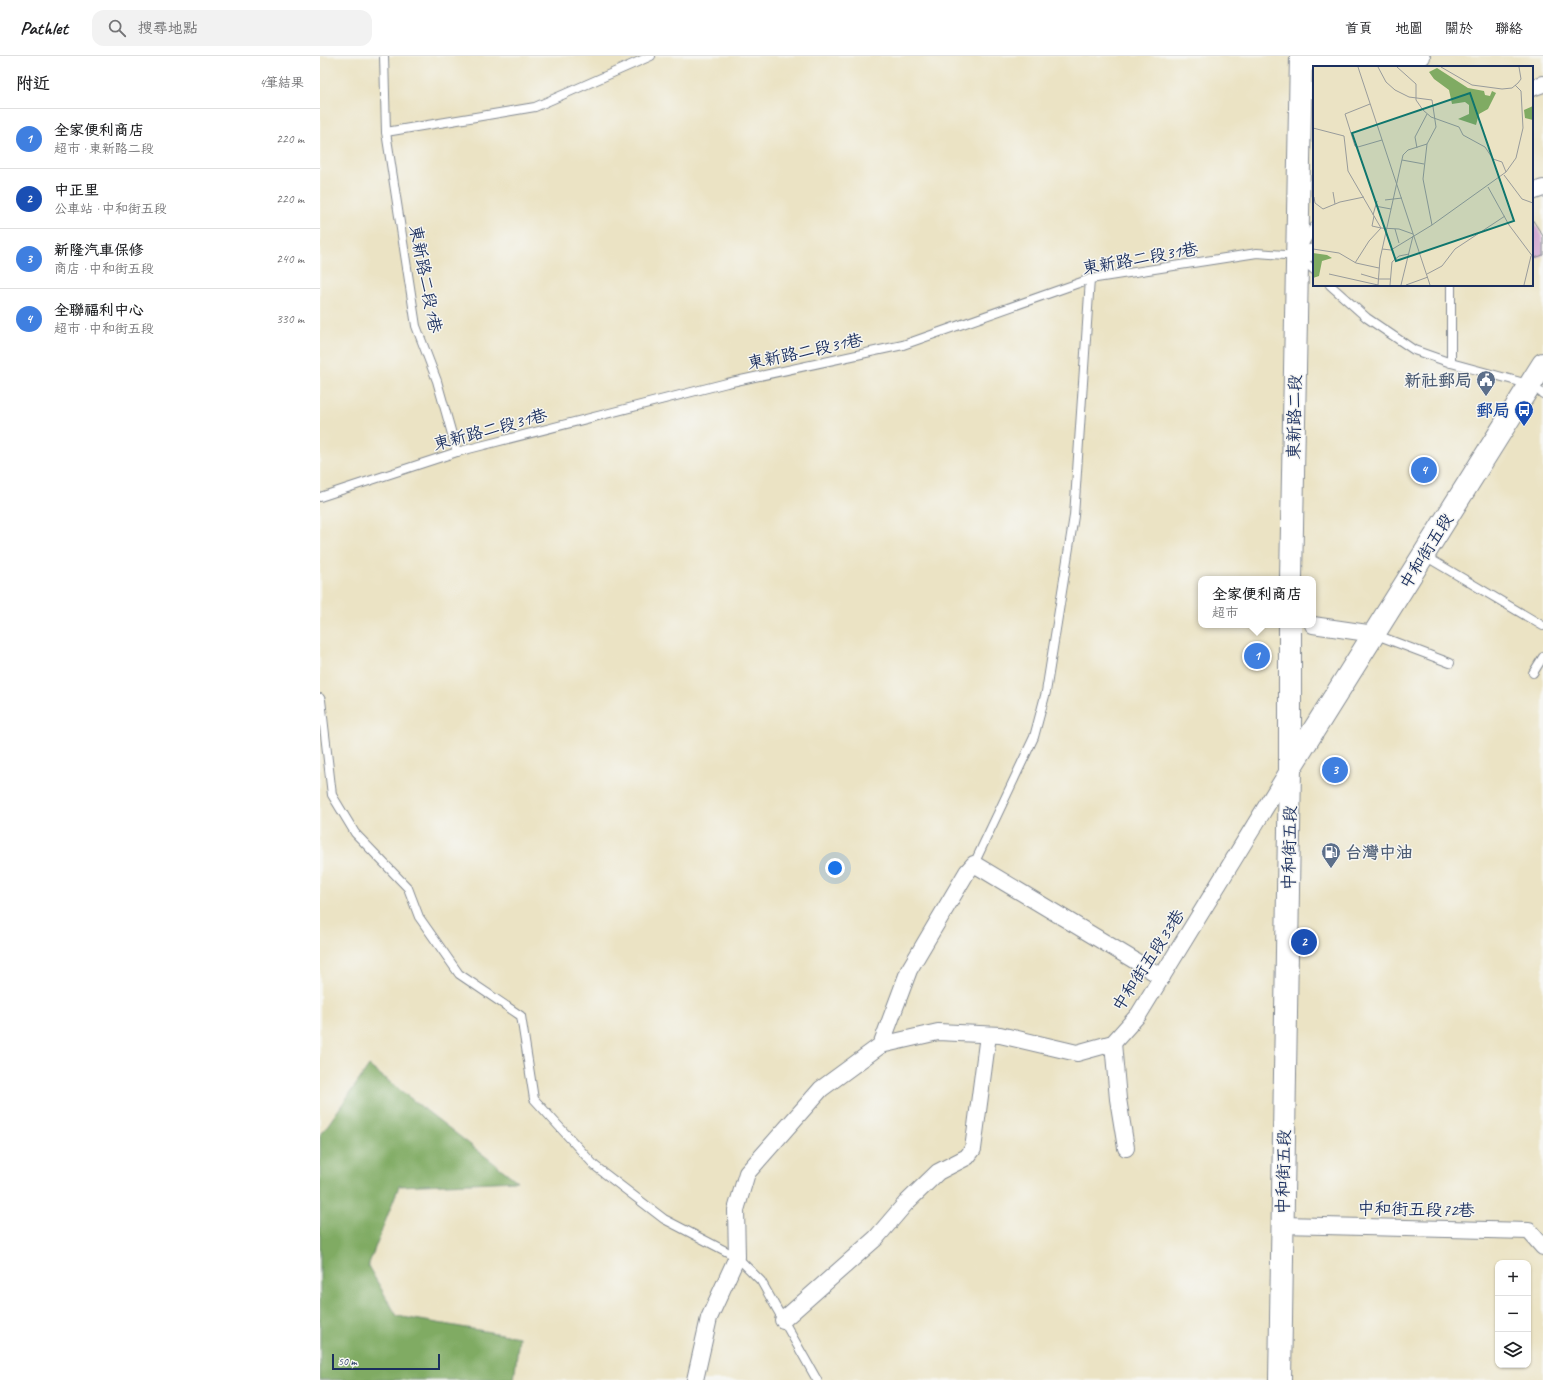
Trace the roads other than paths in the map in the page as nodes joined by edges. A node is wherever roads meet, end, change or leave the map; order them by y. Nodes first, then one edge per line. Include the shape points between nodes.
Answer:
1 (384, 56) edge
2 (651, 56) edge
3 (1301, 60) edge
4 (1420, 60) edge
5 (1543, 84) edge
6 (1533, 88) edge
7 (386, 132) junction
8 (1543, 188) edge
9 (1533, 192) edge
10 (1313, 230) edge
11 (1306, 254) edge
12 (1313, 268) edge
13 (1090, 279) junction
14 (1331, 286) edge
15 (1451, 286) edge
16 (1451, 363) junction
17 (1543, 364) edge
18 (1537, 390) edge
19 (457, 452) junction
20 (320, 497) edge
21 (1424, 556) junction
22 (1291, 576) edge
23 (1316, 624) edge
24 (1543, 626) edge
25 (1290, 628) edge
26 (1374, 634) junction
27 (1543, 657) edge
28 (1450, 663) dead end
29 (1533, 673) dead end
30 (320, 698) edge
31 (1290, 768) junction
32 (974, 864) junction
33 (1162, 977) junction
34 (988, 1035) junction
35 (1113, 1042) junction
36 (881, 1045) junction
37 (1126, 1148) dead end
38 (1282, 1225) junction
39 (1543, 1247) edge
40 (737, 1257) junction
41 (783, 1320) junction
42 (695, 1380) edge
43 (817, 1380) edge
44 (1280, 1380) edge

1 - 7 lane, 東新路二段1巷
2 - 7 lane via 535,107
3 - 4 street
3 - 11 main road, 東新路二段
5 - 6 street
7 - 19 lane, 東新路二段1巷 via 416,326 437,381
8 - 9 street
10 - 11 lane
11 - 12 lane
11 - 13 lane, 東新路二段31巷 via 1257,253
11 - 22 main road, 東新路二段
13 - 19 lane, 東新路二段31巷 via 904,345 727,383
13 - 32 lane via 1074,516 1046,692 1034,737
14 - 16 lane via 1367,318 1414,350
15 - 16 lane
16 - 18 lane
17 - 18 main road, 中和街五段
18 - 21 main road, 中和街五段
19 - 20 lane, 東新路二段31巷
21 - 24 lane
21 - 26 main road, 中和街五段
23 - 26 street
25 - 31 main road
26 - 28 lane
26 - 31 main road, 中和街五段
27 - 29 lane
30 - 40 lane via 332,795 354,833 408,888 419,917 459,974 521,1016 534,1098 595,1166 664,1219
31 - 33 street, 中和街五段33巷
31 - 38 main road, 中和街五段
32 - 33 street
32 - 36 street via 909,970
33 - 35 street, 中和街五段33巷 via 1139,1014
34 - 35 street via 1000,1035 1077,1053
34 - 36 street via 938,1032
34 - 41 street via 973,1149 967,1157 938,1172 906,1203 876,1238
35 - 37 street
36 - 40 street via 821,1089 747,1173 736,1210
38 - 39 street, 中和街五段72巷 via 1529,1231
38 - 44 main road, 中和街五段
40 - 41 lane via 761,1281
40 - 42 street via 709,1318
41 - 43 lane

